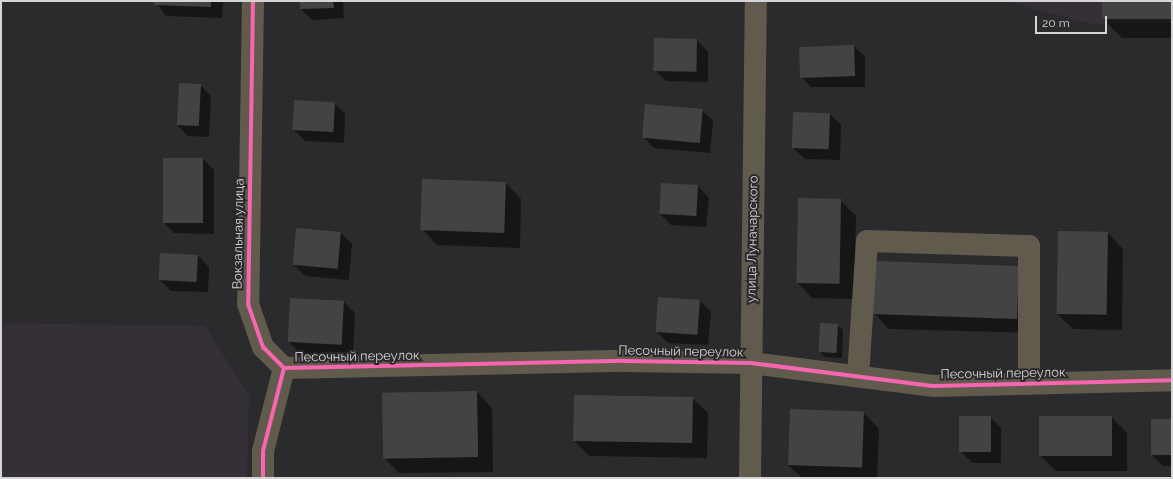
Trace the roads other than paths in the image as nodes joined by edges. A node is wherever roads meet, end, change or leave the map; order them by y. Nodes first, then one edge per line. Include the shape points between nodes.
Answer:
1 (253, 1) edge
2 (756, 1) edge
3 (751, 363) junction
4 (284, 368) junction
5 (858, 376) junction
6 (1172, 380) edge
7 (1029, 384) junction
8 (263, 478) edge
9 (750, 478) edge

1 - 4 street, Вокзальная улица via 248,304 263,347
2 - 3 street, улица Луначарского
3 - 4 street, Песочный переулок via 625,361
3 - 5 street, Песочный переулок
3 - 9 street, улица Луначарского
4 - 8 street via 263,451
5 - 7 street, Песочный переулок via 933,386
5 - 7 street via 867,241 1029,246
6 - 7 street, Песочный переулок

